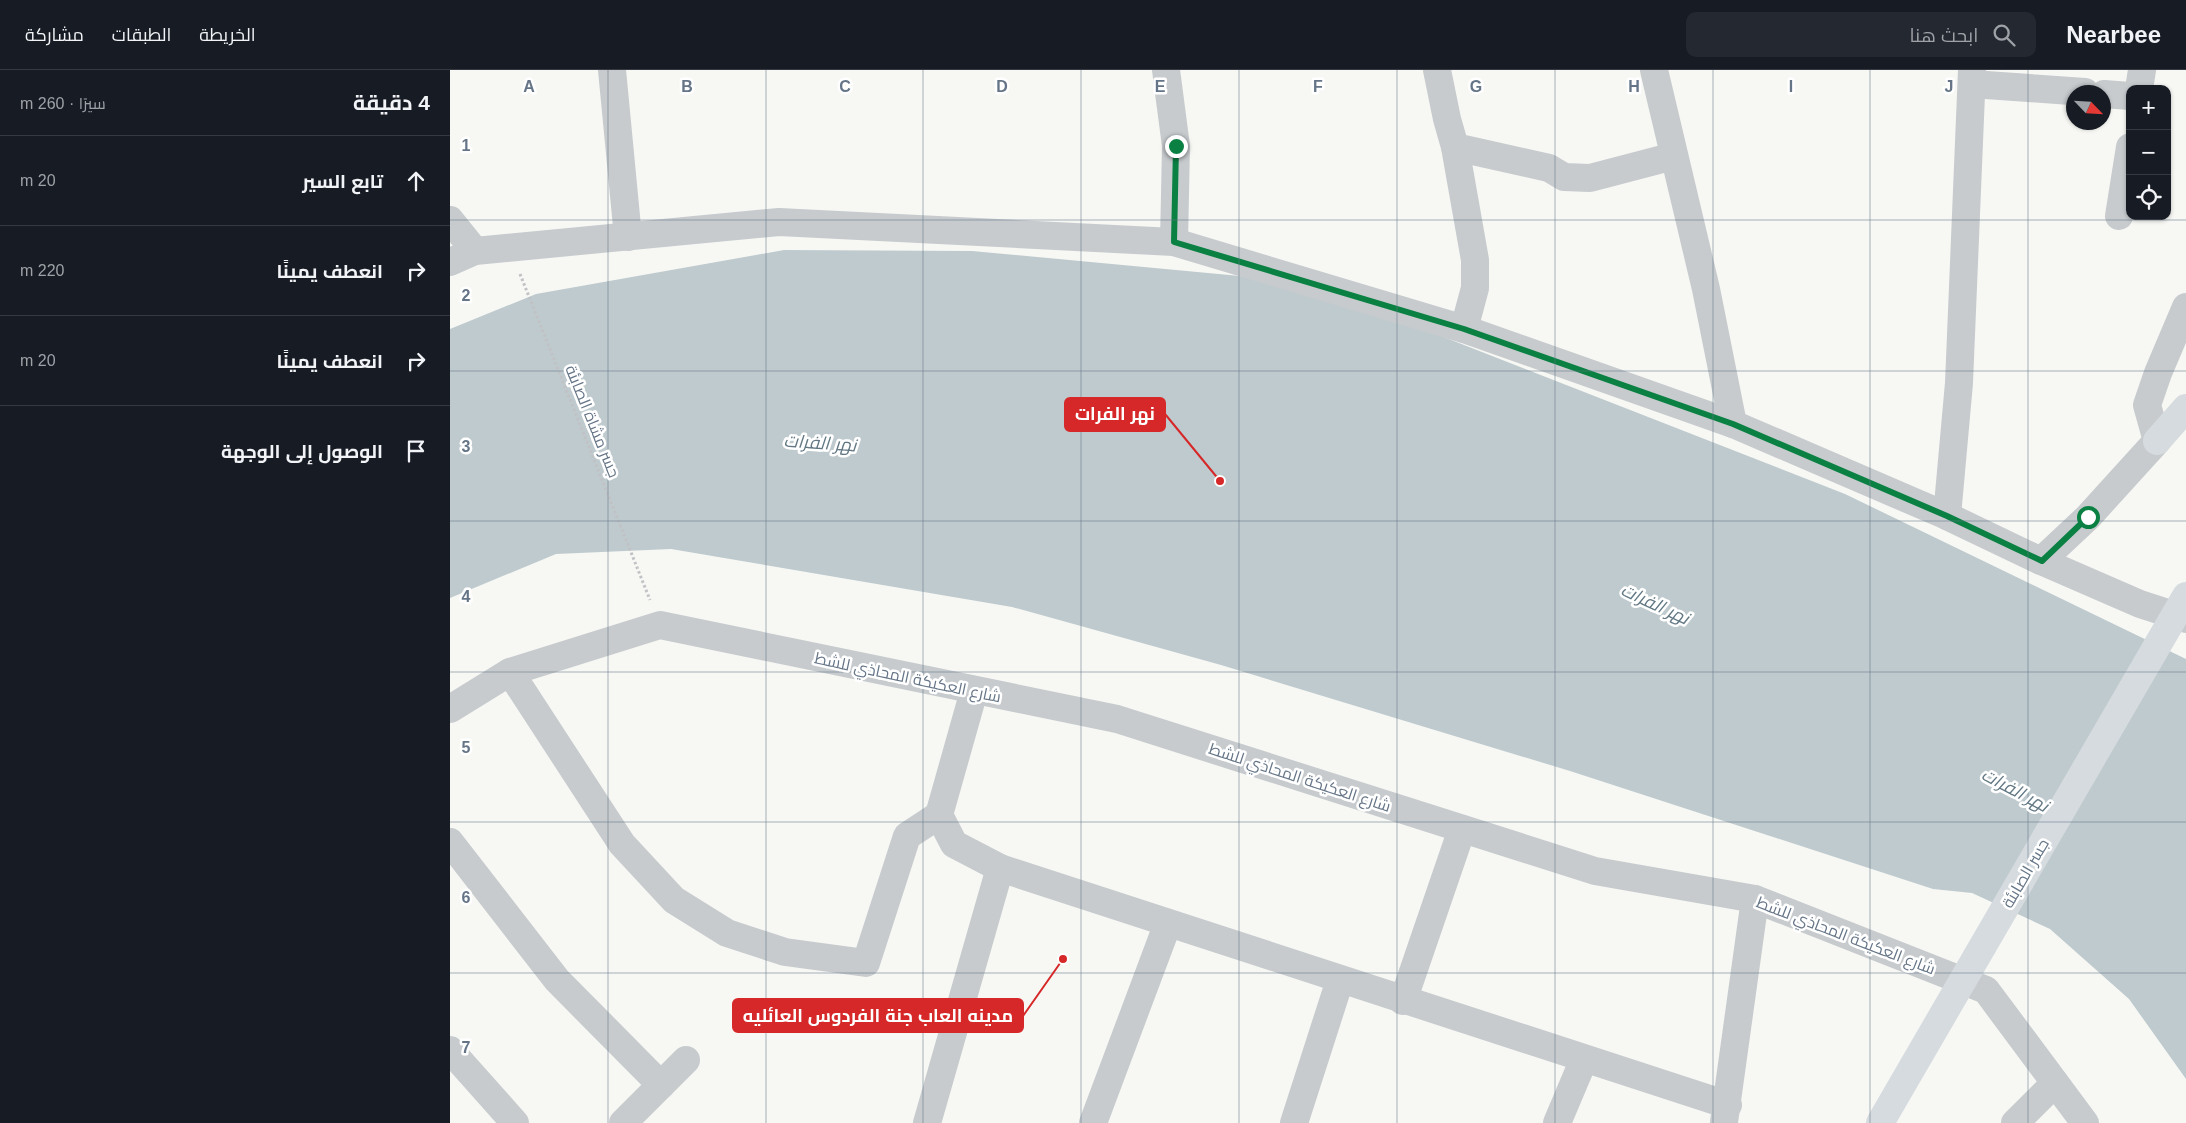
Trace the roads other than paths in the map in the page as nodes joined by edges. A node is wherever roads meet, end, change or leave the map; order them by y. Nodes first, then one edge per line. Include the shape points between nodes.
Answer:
1 (612, 70) edge
2 (1166, 70) edge
3 (1438, 70) edge
4 (1654, 70) edge
5 (2142, 70) edge
6 (1972, 77) edge
7 (2140, 85) edge
8 (2066, 89) edge
9 (2111, 95) edge
10 (2126, 96) edge
11 (1455, 147) junction
12 (1674, 156) junction
13 (2126, 171) edge
14 (2119, 216) dead end
15 (450, 220) edge
16 (628, 237) junction
17 (1174, 242) junction
18 (474, 251) junction
19 (450, 262) edge
20 (2186, 307) edge
21 (1464, 329) junction
22 (2186, 408) edge
23 (1733, 424) junction
24 (2156, 441) junction
25 (1947, 516) junction
26 (2042, 561) junction
27 (2186, 596) edge
28 (2186, 619) edge
29 (510, 672) junction
30 (974, 691) junction
31 (450, 709) edge
32 (939, 815) junction
33 (1462, 829) junction
34 (450, 842) edge
35 (1000, 868) junction
36 (1755, 899) junction
37 (1168, 923) junction
38 (1340, 980) junction
39 (1403, 1001) junction
40 (450, 1050) edge
41 (1584, 1059) junction
42 (686, 1060) dead end
43 (2054, 1083) junction
44 (661, 1085) junction
45 (1726, 1114) edge
46 (515, 1123) edge
47 (623, 1123) edge
48 (927, 1123) edge
49 (1093, 1123) edge
50 (1294, 1123) edge
51 (1557, 1123) edge
52 (1880, 1123) edge
53 (2015, 1123) edge
54 (2085, 1123) edge

1 - 16 street
2 - 17 street via 1176,146
3 - 11 street
4 - 12 street
5 - 7 street
6 - 8 street
6 - 25 street via 1959,383
9 - 10 street
11 - 12 street via 1550,168 1564,177 1578,178 1590,178
11 - 21 street via 1475,260 1475,288
12 - 23 street via 1706,289
13 - 14 street
15 - 18 street
16 - 17 street via 779,222
16 - 18 street
17 - 21 street
18 - 19 street
20 - 24 street via 2147,405
21 - 23 street
22 - 24 main road
23 - 25 street
24 - 26 street via 2088,517
25 - 26 street
26 - 28 street via 2140,604
27 - 52 main road, جسر الصابئة
29 - 30 street, شارع العكيكة المحاذي للشط via 660,624
29 - 31 street, شارع العكيكة المحاذي للشط
29 - 32 street via 622,844 674,900 727,933 744,939 785,952 866,963 907,836
30 - 32 street
30 - 33 street, شارع العكيكة المحاذي للشط via 1117,719
32 - 35 street via 954,844
33 - 36 street, شارع العكيكة المحاذي للشط via 1596,871
33 - 39 street
34 - 44 street via 557,980
35 - 37 street
35 - 48 street
36 - 43 street, شارع العكيكة المحاذي للشط via 1986,990
36 - 45 street
37 - 38 street
37 - 49 street
38 - 39 street
38 - 50 street
39 - 41 street
40 - 46 street
41 - 45 street
41 - 51 street
42 - 44 street
43 - 53 street
43 - 54 street, شارع العكيكة المحاذي للشط
44 - 47 street

